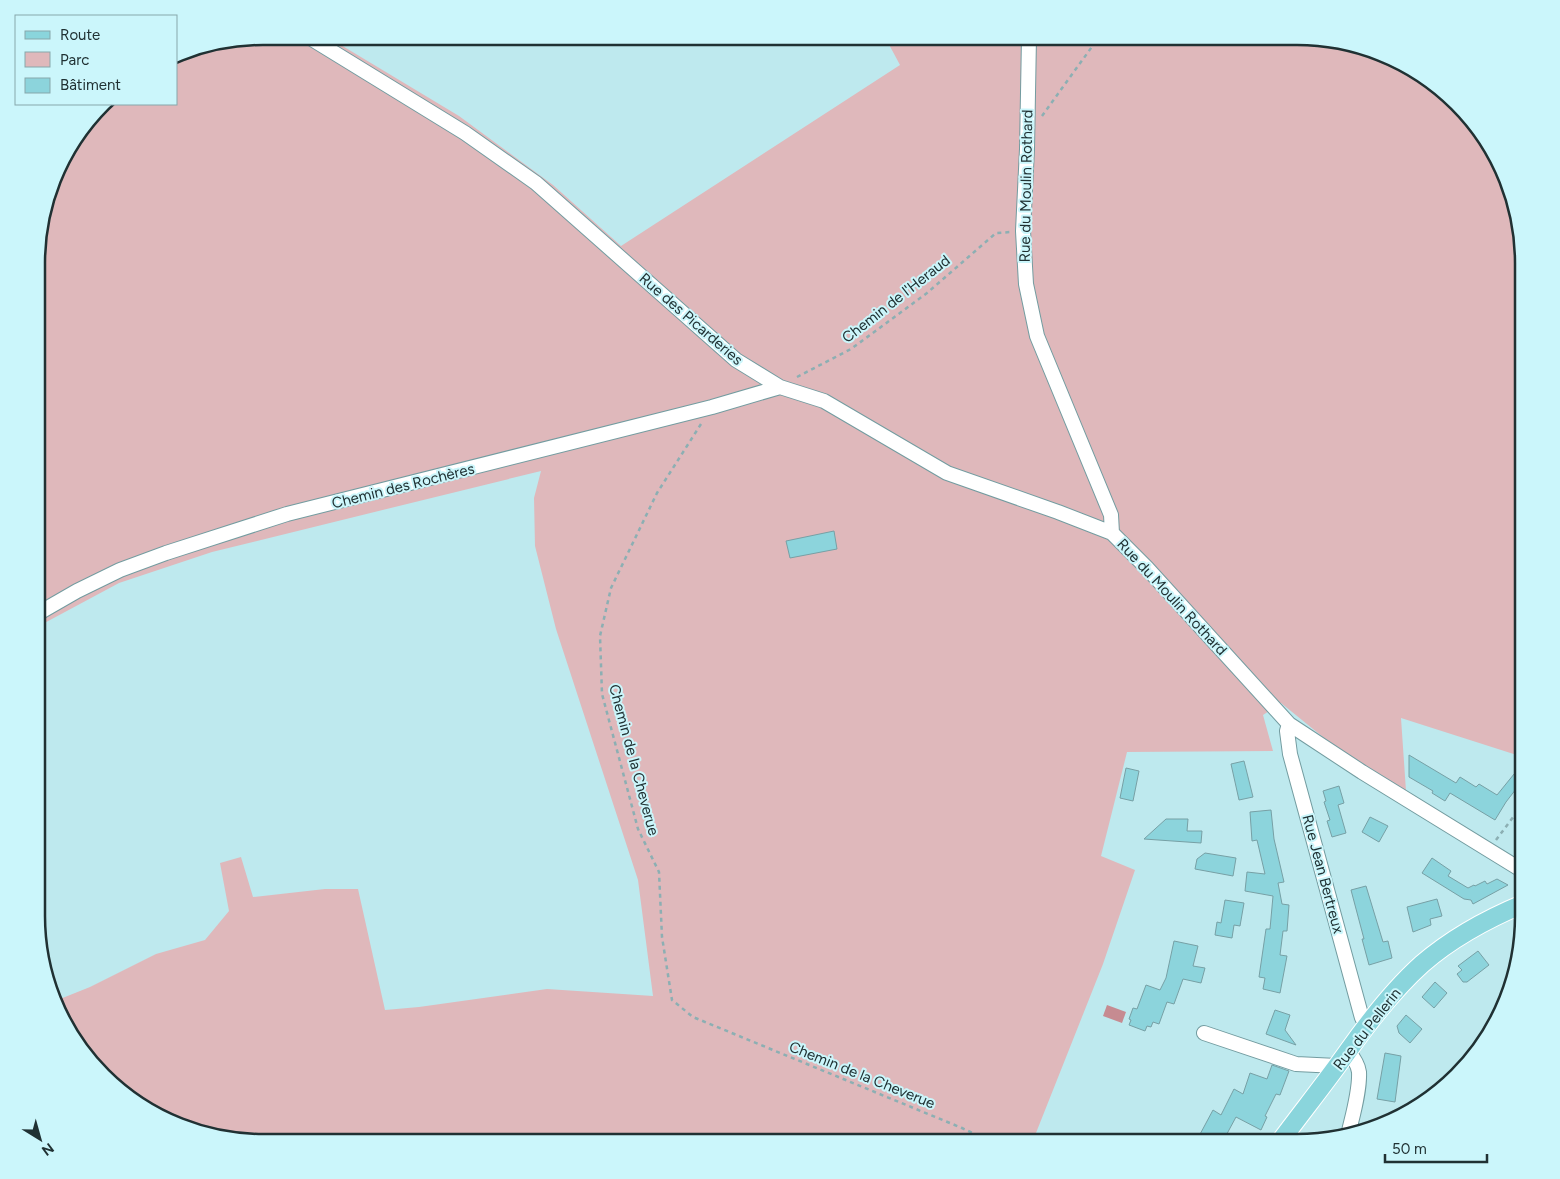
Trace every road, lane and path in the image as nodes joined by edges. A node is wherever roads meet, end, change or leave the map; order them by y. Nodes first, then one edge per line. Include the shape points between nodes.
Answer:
1 (322, 45) edge
2 (1029, 45) edge
3 (1093, 45) edge
4 (1042, 116) dead end
5 (1023, 231) junction
6 (780, 386) junction
7 (712, 407) junction
8 (1112, 533) junction
9 (45, 609) edge
10 (1289, 724) junction
11 (1515, 815) edge
12 (1488, 850) junction
13 (1515, 866) edge
14 (1515, 907) edge
15 (1368, 1022) junction
16 (1204, 1033) dead end
17 (1348, 1051) junction
18 (1337, 1066) junction
19 (1350, 1128) edge
20 (974, 1134) edge
21 (1286, 1134) edge

1 - 6 street, Rue des Picarderies via 464,133 536,183 736,360
2 - 5 street, Rue du Moulin Rothard
3 - 4 path
5 - 6 path, Chemin de l'Heraud via 996,233 927,293 851,349
5 - 8 street, Rue du Moulin Rothard via 1026,284 1037,336 1111,515
6 - 7 street, Chemin des Rochères
6 - 8 street, Rue des Picarderies via 824,401 947,473
7 - 9 street, Chemin des Rochères via 288,514 120,570
7 - 20 path, Chemin de la Cheverue via 653,502 611,588 600,636 602,694 638,829 658,872 662,938 672,1000 693,1017
8 - 10 street, Rue du Moulin Rothard
10 - 12 street, Rue du Moulin Rothard
10 - 15 street, Rue Jean Bertreux via 1290,754 1362,1018
11 - 12 path
12 - 13 street, Rue du Moulin Rothard
14 - 15 main road, Rue du Pellerin via 1459,937 1422,964
15 - 17 main road, Rue du Pellerin
16 - 18 street via 1296,1064
17 - 18 main road, Rue du Pellerin
17 - 19 street via 1359,1071
18 - 21 main road, Rue du Pellerin

